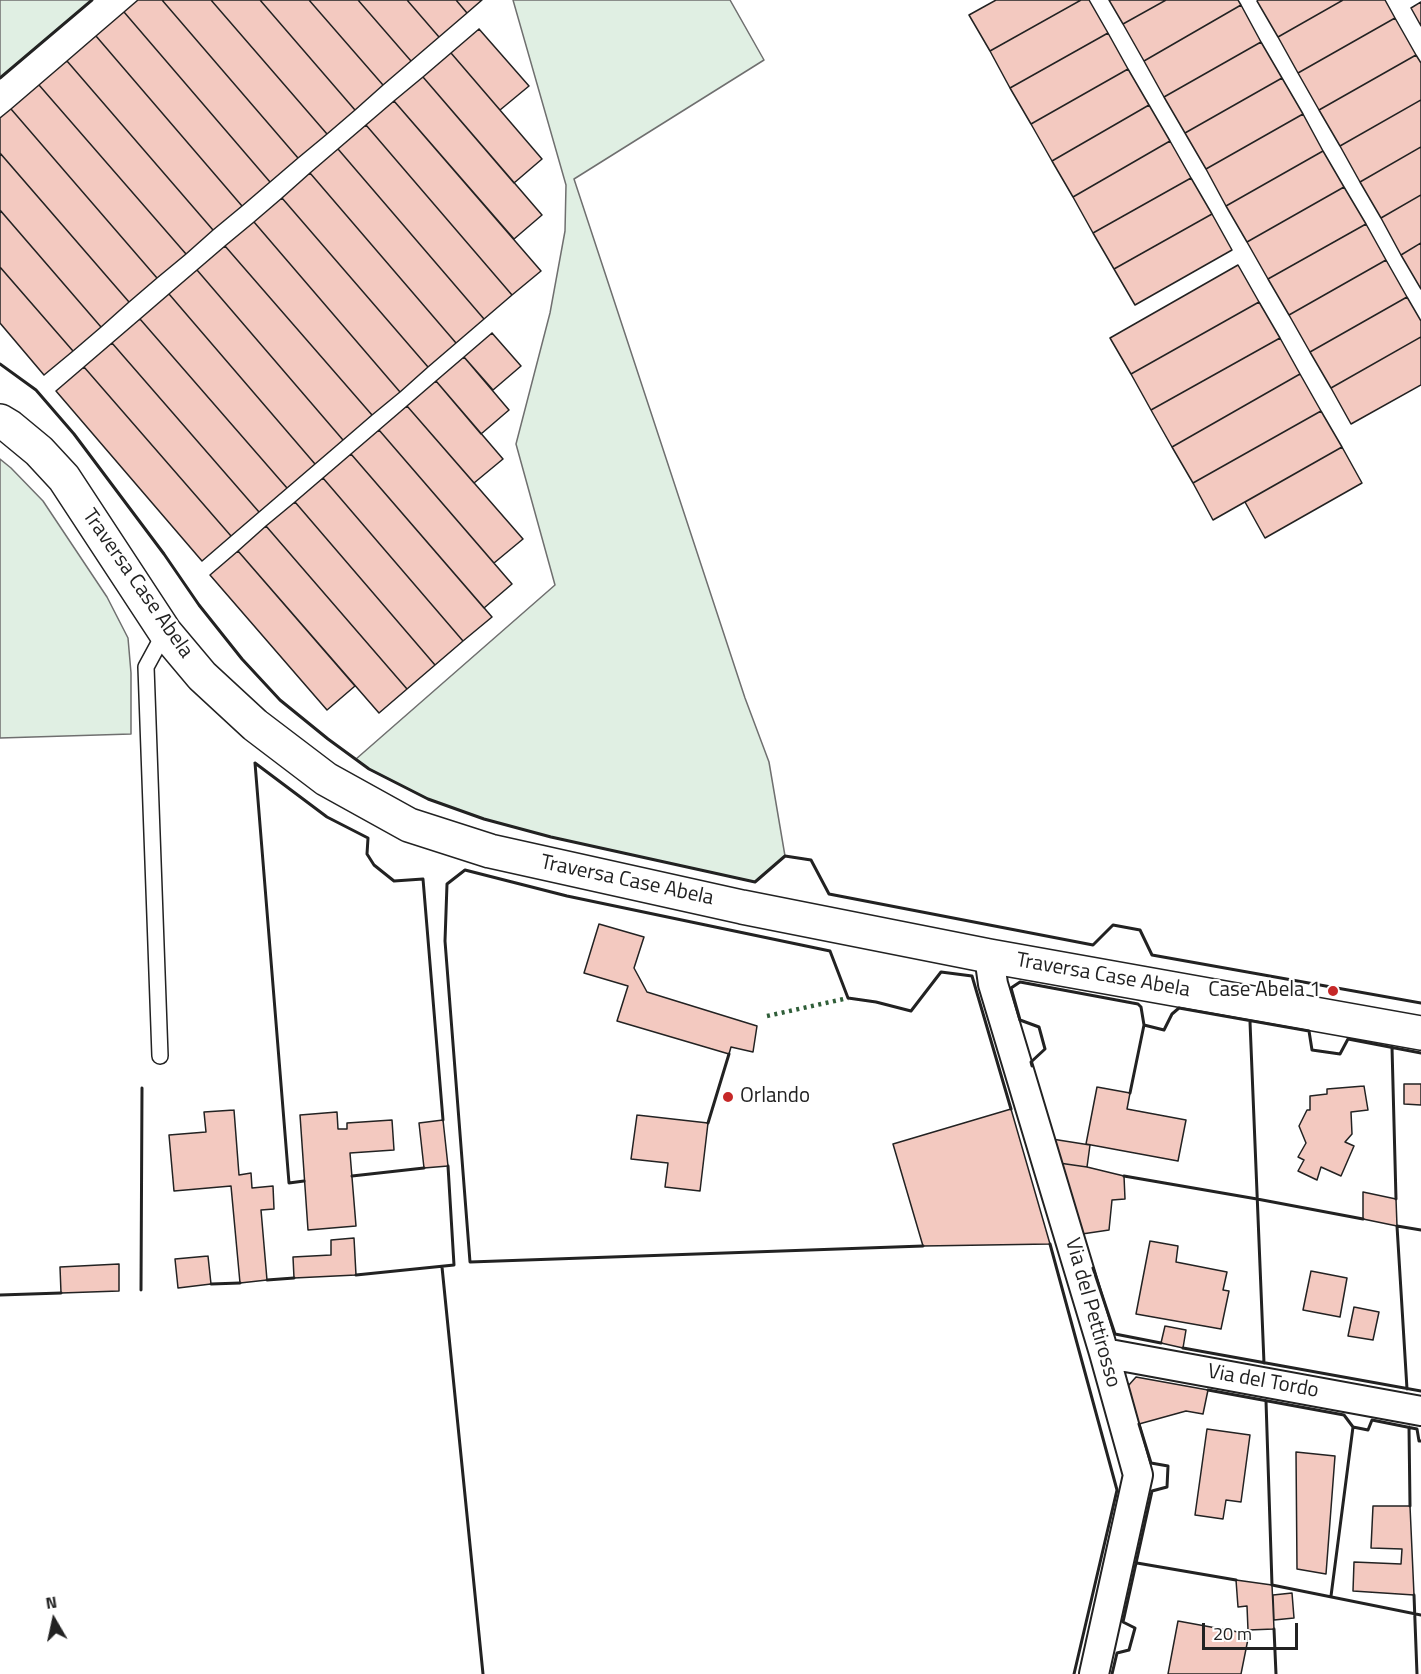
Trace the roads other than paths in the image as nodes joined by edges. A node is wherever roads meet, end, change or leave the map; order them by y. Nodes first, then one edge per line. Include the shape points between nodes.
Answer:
1 (0, 421) edge
2 (165, 632) junction
3 (989, 956) junction
4 (1421, 1033) edge
5 (160, 1056) dead end
6 (1104, 1353) junction
7 (1421, 1411) edge
8 (1094, 1674) edge

1 - 2 street, Traversa Case Abela via 39,451 64,478
2 - 3 street, Traversa Case Abela via 202,676 255,724 326,778 409,825 490,851 570,870
2 - 5 lane via 146,667
3 - 4 street, Traversa Case Abela
3 - 6 street, Via del Pettirosso via 993,984
6 - 7 street, Via del Tordo
6 - 8 street, Via del Pettirosso via 1138,1475

